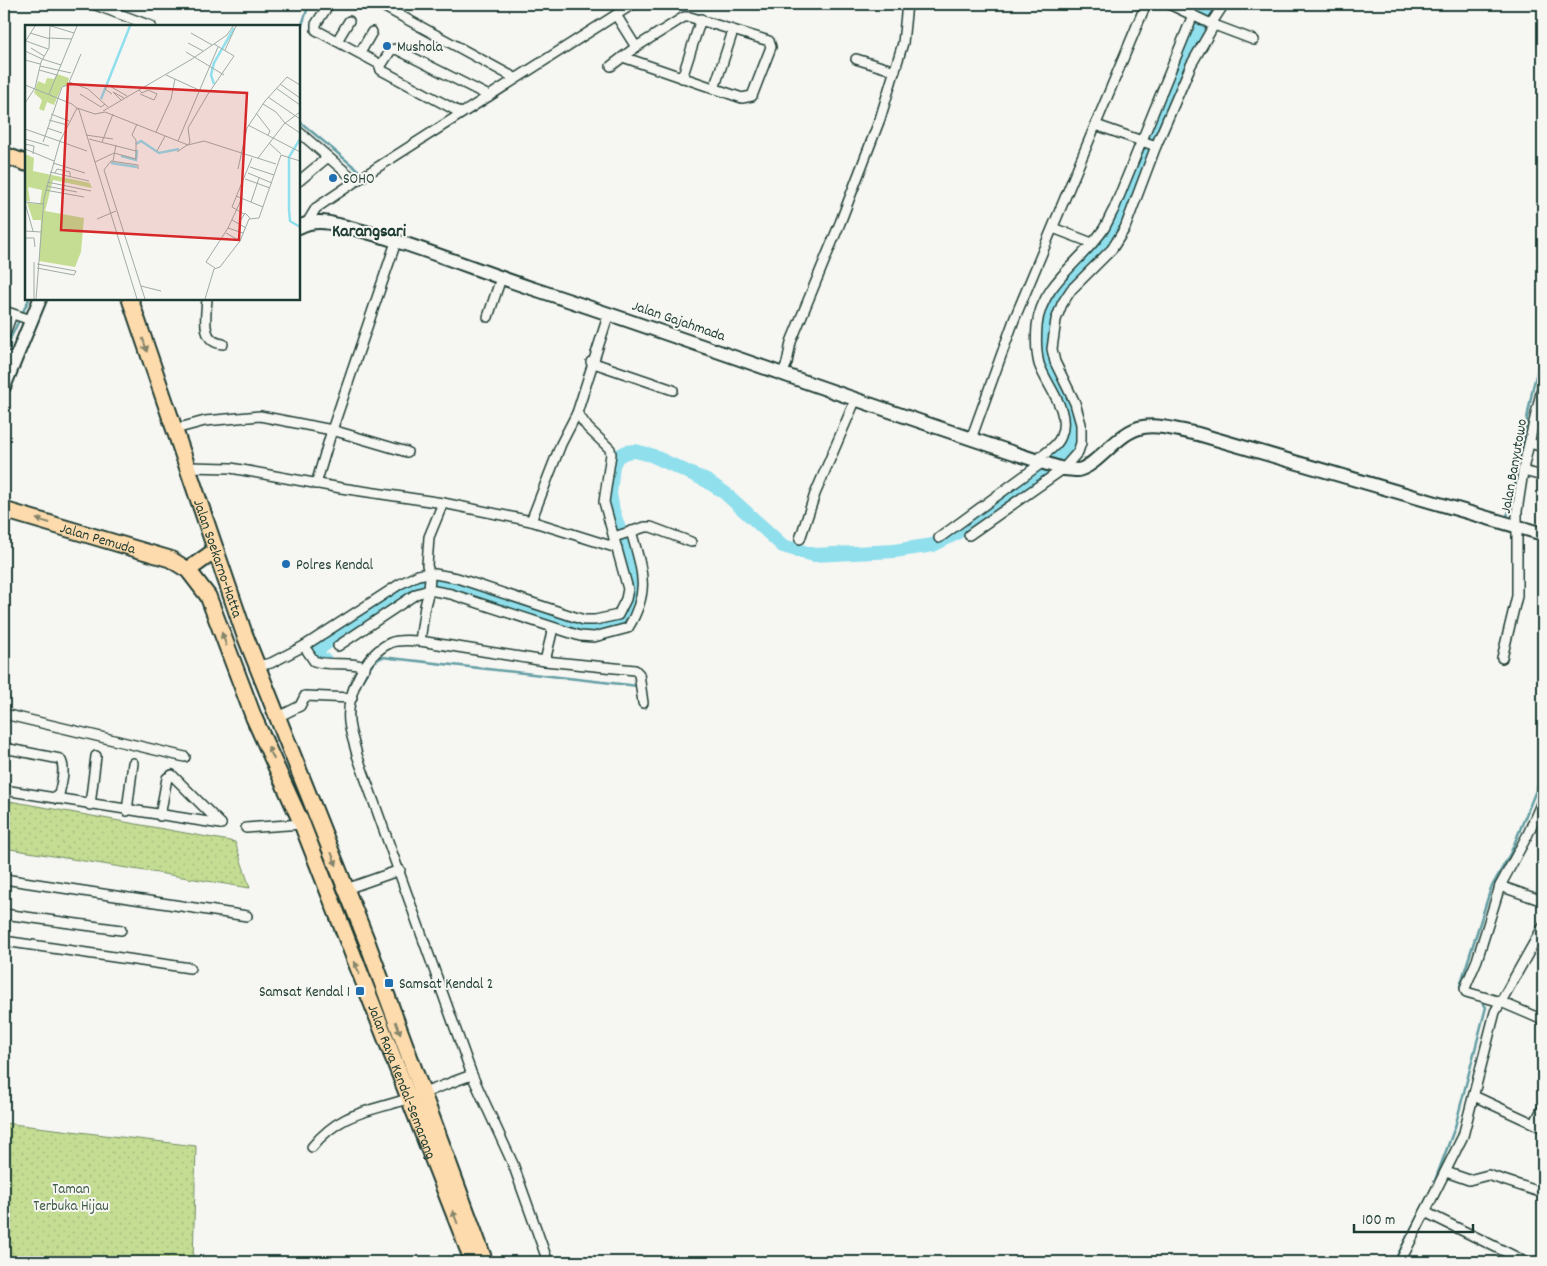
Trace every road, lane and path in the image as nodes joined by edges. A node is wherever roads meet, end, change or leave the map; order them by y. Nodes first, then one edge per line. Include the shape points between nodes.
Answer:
1 (93, 4) edge
2 (329, 4) edge
3 (379, 4) edge
4 (633, 4) edge
5 (907, 4) edge
6 (1146, 4) edge
7 (1169, 4) edge
8 (1224, 4) edge
9 (616, 15) junction
10 (1196, 16) junction
11 (701, 20) junction
12 (349, 21) dead end
13 (1211, 24) junction
14 (148, 25) edge
15 (733, 31) junction
16 (372, 32) dead end
17 (1254, 40) dead end
18 (337, 41) junction
19 (636, 48) junction
20 (360, 53) junction
21 (623, 57) junction
22 (856, 59) dead end
23 (381, 65) junction
24 (610, 66) dead end
25 (895, 71) junction
26 (515, 78) junction
27 (682, 78) junction
28 (714, 89) junction
29 (488, 96) junction
30 (461, 113) junction
31 (1096, 125) junction
32 (300, 133) edge
33 (1142, 140) junction
34 (1154, 145) junction
35 (4, 155) edge
36 (328, 157) junction
37 (25, 163) edge
38 (300, 180) edge
39 (356, 181) junction
40 (303, 225) edge
41 (1053, 228) junction
42 (396, 242) junction
43 (1092, 244) junction
44 (501, 278) junction
45 (39, 300) edge
46 (130, 300) edge
47 (207, 300) edge
48 (10, 313) edge
49 (488, 318) dead end
50 (29, 319) junction
51 (606, 322) junction
52 (4, 336) edge
53 (223, 344) dead end
54 (10, 357) edge
55 (591, 362) junction
56 (784, 368) junction
57 (1543, 384) edge
58 (4, 387) edge
59 (672, 390) dead end
60 (856, 401) junction
61 (577, 413) junction
62 (175, 429) junction
63 (332, 430) junction
64 (973, 432) junction
65 (1530, 442) junction
66 (1543, 447) edge
67 (407, 452) dead end
68 (1042, 462) junction
69 (1066, 464) junction
70 (188, 467) junction
71 (1524, 471) junction
72 (1543, 476) edge
73 (316, 484) junction
74 (443, 503) junction
75 (4, 510) edge
76 (531, 520) junction
77 (1516, 524) junction
78 (630, 532) junction
79 (1543, 534) edge
80 (969, 535) dead end
81 (616, 537) junction
82 (939, 538) dead end
83 (800, 539) dead end
84 (691, 542) dead end
85 (617, 548) junction
86 (216, 550) junction
87 (188, 570) junction
88 (430, 575) junction
89 (430, 588) junction
90 (619, 616) junction
91 (627, 627) junction
92 (553, 628) junction
93 (420, 641) junction
94 (338, 646) dead end
95 (305, 648) junction
96 (1502, 658) dead end
97 (545, 661) junction
98 (367, 665) junction
99 (262, 671) junction
100 (352, 698) junction
101 (642, 703) dead end
102 (278, 709) junction
103 (4, 714) edge
104 (4, 748) edge
105 (96, 756) dead end
106 (185, 757) dead end
107 (133, 763) dead end
108 (287, 789) joint
109 (4, 790) edge
110 (58, 799) junction
111 (1543, 799) edge
112 (90, 804) junction
113 (127, 811) junction
114 (316, 814) joint
115 (160, 816) junction
116 (302, 824) junction
117 (246, 828) dead end
118 (400, 870) junction
119 (4, 879) edge
120 (1500, 886) junction
121 (346, 889) junction
122 (1543, 901) edge
123 (4, 914) edge
124 (247, 916) dead end
125 (1543, 927) edge
126 (121, 930) dead end
127 (4, 941) edge
128 (1540, 946) edge
129 (190, 968) dead end
130 (1501, 1002) junction
131 (1543, 1020) edge
132 (472, 1075) junction
133 (416, 1096) junction
134 (1474, 1096) junction
135 (1543, 1107) edge
136 (1539, 1126) edge
137 (312, 1148) dead end
138 (1446, 1172) junction
139 (1543, 1193) edge
140 (1425, 1212) junction
141 (473, 1262) edge
142 (485, 1262) edge
143 (548, 1262) edge
144 (1400, 1262) edge
145 (1526, 1262) edge

1 - 14 street
2 - 18 street via 316,24 316,30
3 - 26 street
4 - 9 street
5 - 25 street via 903,43
6 - 31 street
7 - 10 street
8 - 13 street
9 - 19 street
9 - 26 street
10 - 13 street
10 - 33 street
11 - 15 street
11 - 19 street via 684,17
11 - 27 street
12 - 18 street
13 - 17 street
13 - 34 street
15 - 28 street
15 - 28 street via 769,41 772,47 752,96 742,98
16 - 20 street
18 - 20 street
19 - 21 street
20 - 23 street
21 - 24 street
21 - 27 street
22 - 25 street
23 - 29 street via 390,50 396,49
23 - 30 street via 381,70
25 - 56 street via 880,119 791,342
26 - 29 street
27 - 28 street
29 - 30 street
30 - 39 street
31 - 33 street
31 - 41 street
32 - 36 street
33 - 34 street
33 - 43 street via 1114,209
34 - 69 street via 1125,228 1112,249 1071,290 1056,320 1052,350 1076,403 1081,424 1081,443
35 - 37 highway
36 - 38 street
36 - 39 street
39 - 40 street via 316,208
40 - 42 street, Jalan Gajahmada via 329,222
41 - 43 street
41 - 64 street via 1014,320
42 - 44 street, Jalan Gajahmada
42 - 63 street
43 - 68 street via 1058,279 1044,300 1037,324 1039,363 1060,405 1063,428 1061,437
44 - 49 street
44 - 51 street, Jalan Gajahmada
45 - 50 street
46 -> 62 highway, Jalan Soekarno-Hatta
47 - 53 street via 209,339
48 - 50 street
48 - 52 street
50 - 54 street
51 - 55 street
51 - 56 street, Jalan Gajahmada
54 - 58 street
55 - 59 street
55 - 61 street
56 - 60 street, Jalan Gajahmada
57 - 65 street, Jalan Banyutowo
60 - 64 street, Jalan Gajahmada
60 - 83 street via 815,494
61 - 76 street
61 - 81 street via 610,448 604,494
62 - 63 street via 205,421 260,416
62 - 70 highway, Jalan Soekarno-Hatta
63 - 67 street
63 - 73 street
64 - 68 street, Jalan Gajahmada
65 - 66 street
65 - 71 street, Jalan Banyutowo
68 - 69 street, Jalan Gajahmada
68 - 82 street
69 - 77 street via 1079,470 1132,430 1144,426 1157,427 1198,434
69 - 80 street
70 - 73 street via 231,468
70 - 86 highway, Jalan Soekarno-Hatta
71 - 72 street
71 - 77 street, Jalan Banyutowo
73 - 74 street
74 - 76 street
74 - 88 street via 429,538 426,564
87 -> 75 highway, Jalan Pemuda via 170,559
76 - 85 street
77 - 79 street
77 - 96 street, Jalan Banyutowo via 1517,596
78 - 81 street
78 - 84 street via 651,527
78 - 91 street via 644,576 644,589 641,602
81 - 85 street
85 - 90 street via 628,589
86 - 87 highway
86 - 99 highway, Jalan Soekarno-Hatta via 238,617
108 -> 87 highway, Jalan Soekarno-Hatta via 240,684 208,596
88 - 89 street
88 - 90 street via 457,578 584,620
88 - 95 street via 418,575 400,584
89 - 92 street
89 - 93 street via 424,606
89 - 94 street
90 - 91 street
91 - 92 street via 594,637
92 - 97 street
93 - 97 street
93 - 98 street via 389,644
95 - 98 street via 314,661 339,666
95 - 99 street via 271,663
97 - 101 street via 635,670 639,674
98 - 100 street
99 - 102 highway, Jalan Soekarno-Hatta
100 - 102 street via 308,696 303,698 300,706
100 - 118 street via 349,722 357,756
102 - 114 highway, Jalan Soekarno-Hatta
103 - 106 street
104 - 110 street via 60,759 63,768
105 - 112 street
107 - 113 street
108 - 116 highway, Jalan Raya Kendal-Semarang
109 - 110 street
110 - 112 street
111 - 120 street
112 - 113 street
113 - 115 street
114 -> 121 highway, Jalan Raya Kendal-Semarang
115 - 115 street via 195,821 221,824 172,774 167,778
116 - 117 street
133 -> 116 highway, Jalan Raya Kendal-Semarang via 382,1032
118 - 121 street
118 - 132 street
119 - 124 street
120 - 122 street
120 - 130 street via 1465,988 1474,996
121 -> 133 highway, Jalan Raya Kendal-Semarang
123 - 126 street
125 - 128 street
127 - 129 street
128 - 130 street
130 - 131 street
130 - 134 street via 1495,1012
132 - 133 street
132 - 143 street via 513,1164
133 - 137 street via 342,1119
141 -> 133 highway, Jalan Raya Kendal-Semarang
133 - 142 highway, Jalan Raya Kendal-Semarang
134 - 136 street
134 - 138 street via 1463,1136
135 - 136 street
138 - 139 street via 1466,1179 1488,1175
138 - 140 street
140 - 144 street
140 - 145 street

